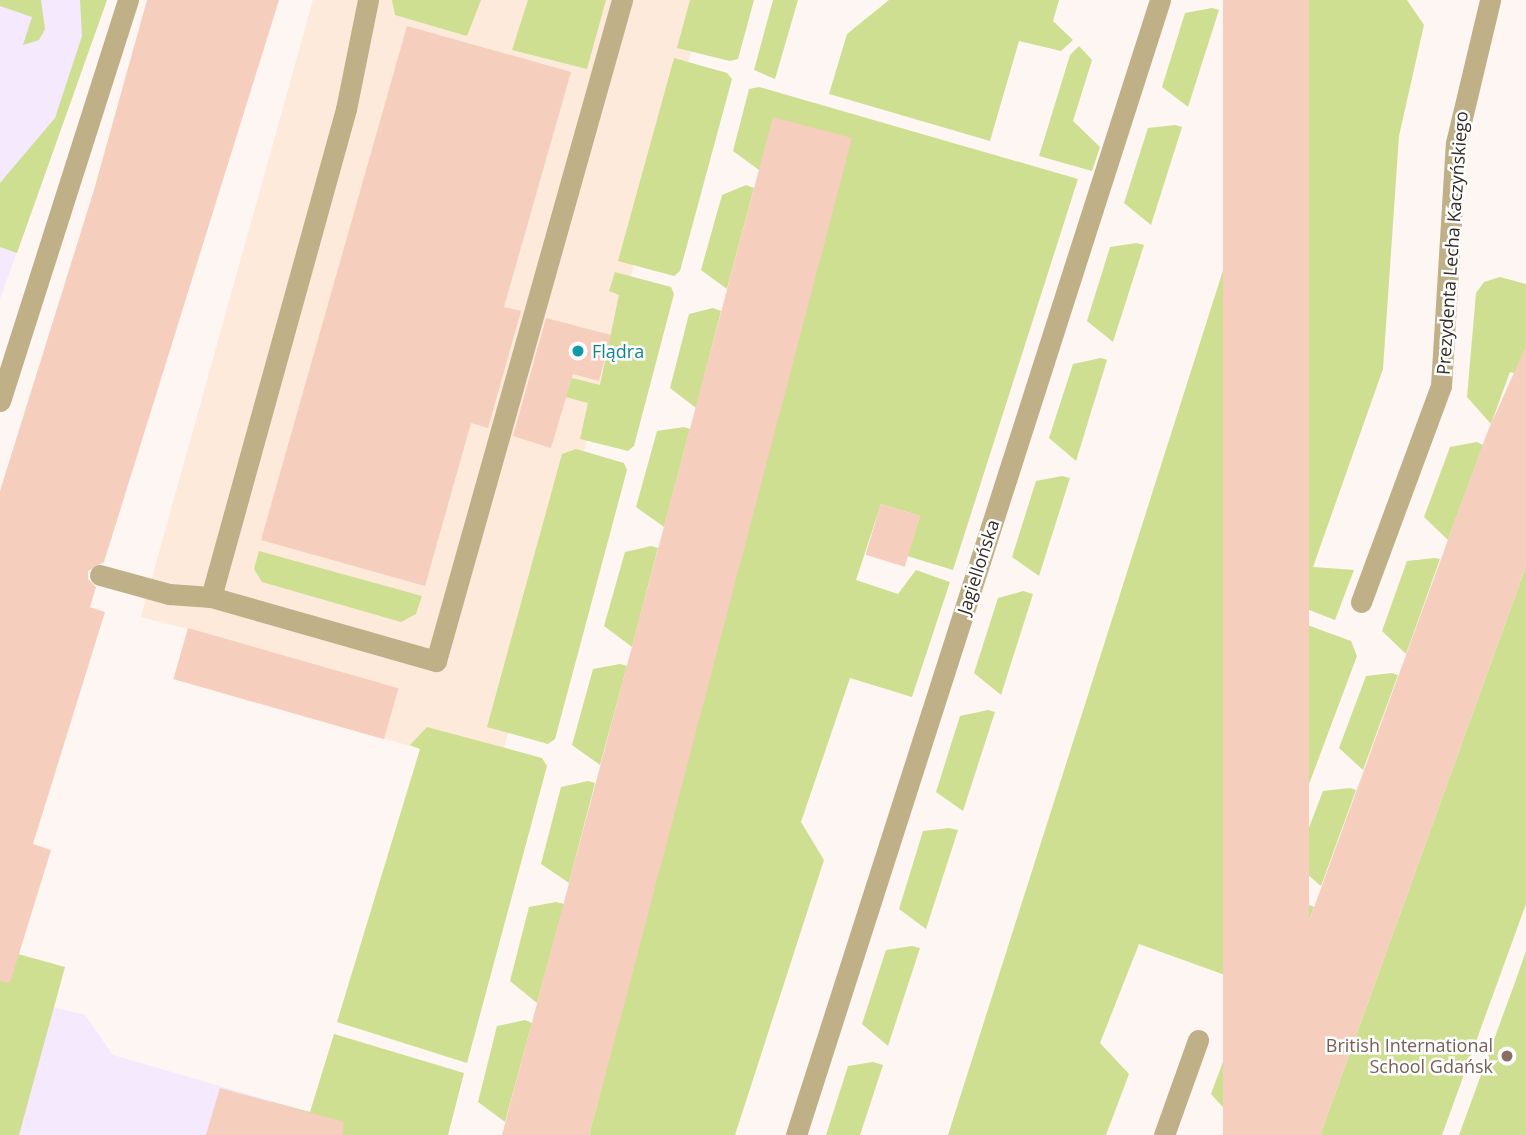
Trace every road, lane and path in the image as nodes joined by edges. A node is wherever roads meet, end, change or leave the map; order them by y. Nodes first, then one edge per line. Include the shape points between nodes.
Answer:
1 (128, 0) edge
2 (369, 0) edge
3 (622, 0) edge
4 (1160, 0) edge
5 (1490, 0) edge
6 (0, 401) edge
7 (100, 575) dead end
8 (211, 597) junction
9 (1361, 601) dead end
10 (1198, 1040) dead end
11 (796, 1135) edge
12 (1164, 1135) edge

1 - 6 street
2 - 8 street via 345,109
3 - 8 street via 436,661
4 - 11 street, Jagiellońska
5 - 9 street, Prezydenta Lecha Kaczyńskiego via 1456,143 1441,386
7 - 8 street via 169,594
10 - 12 street

